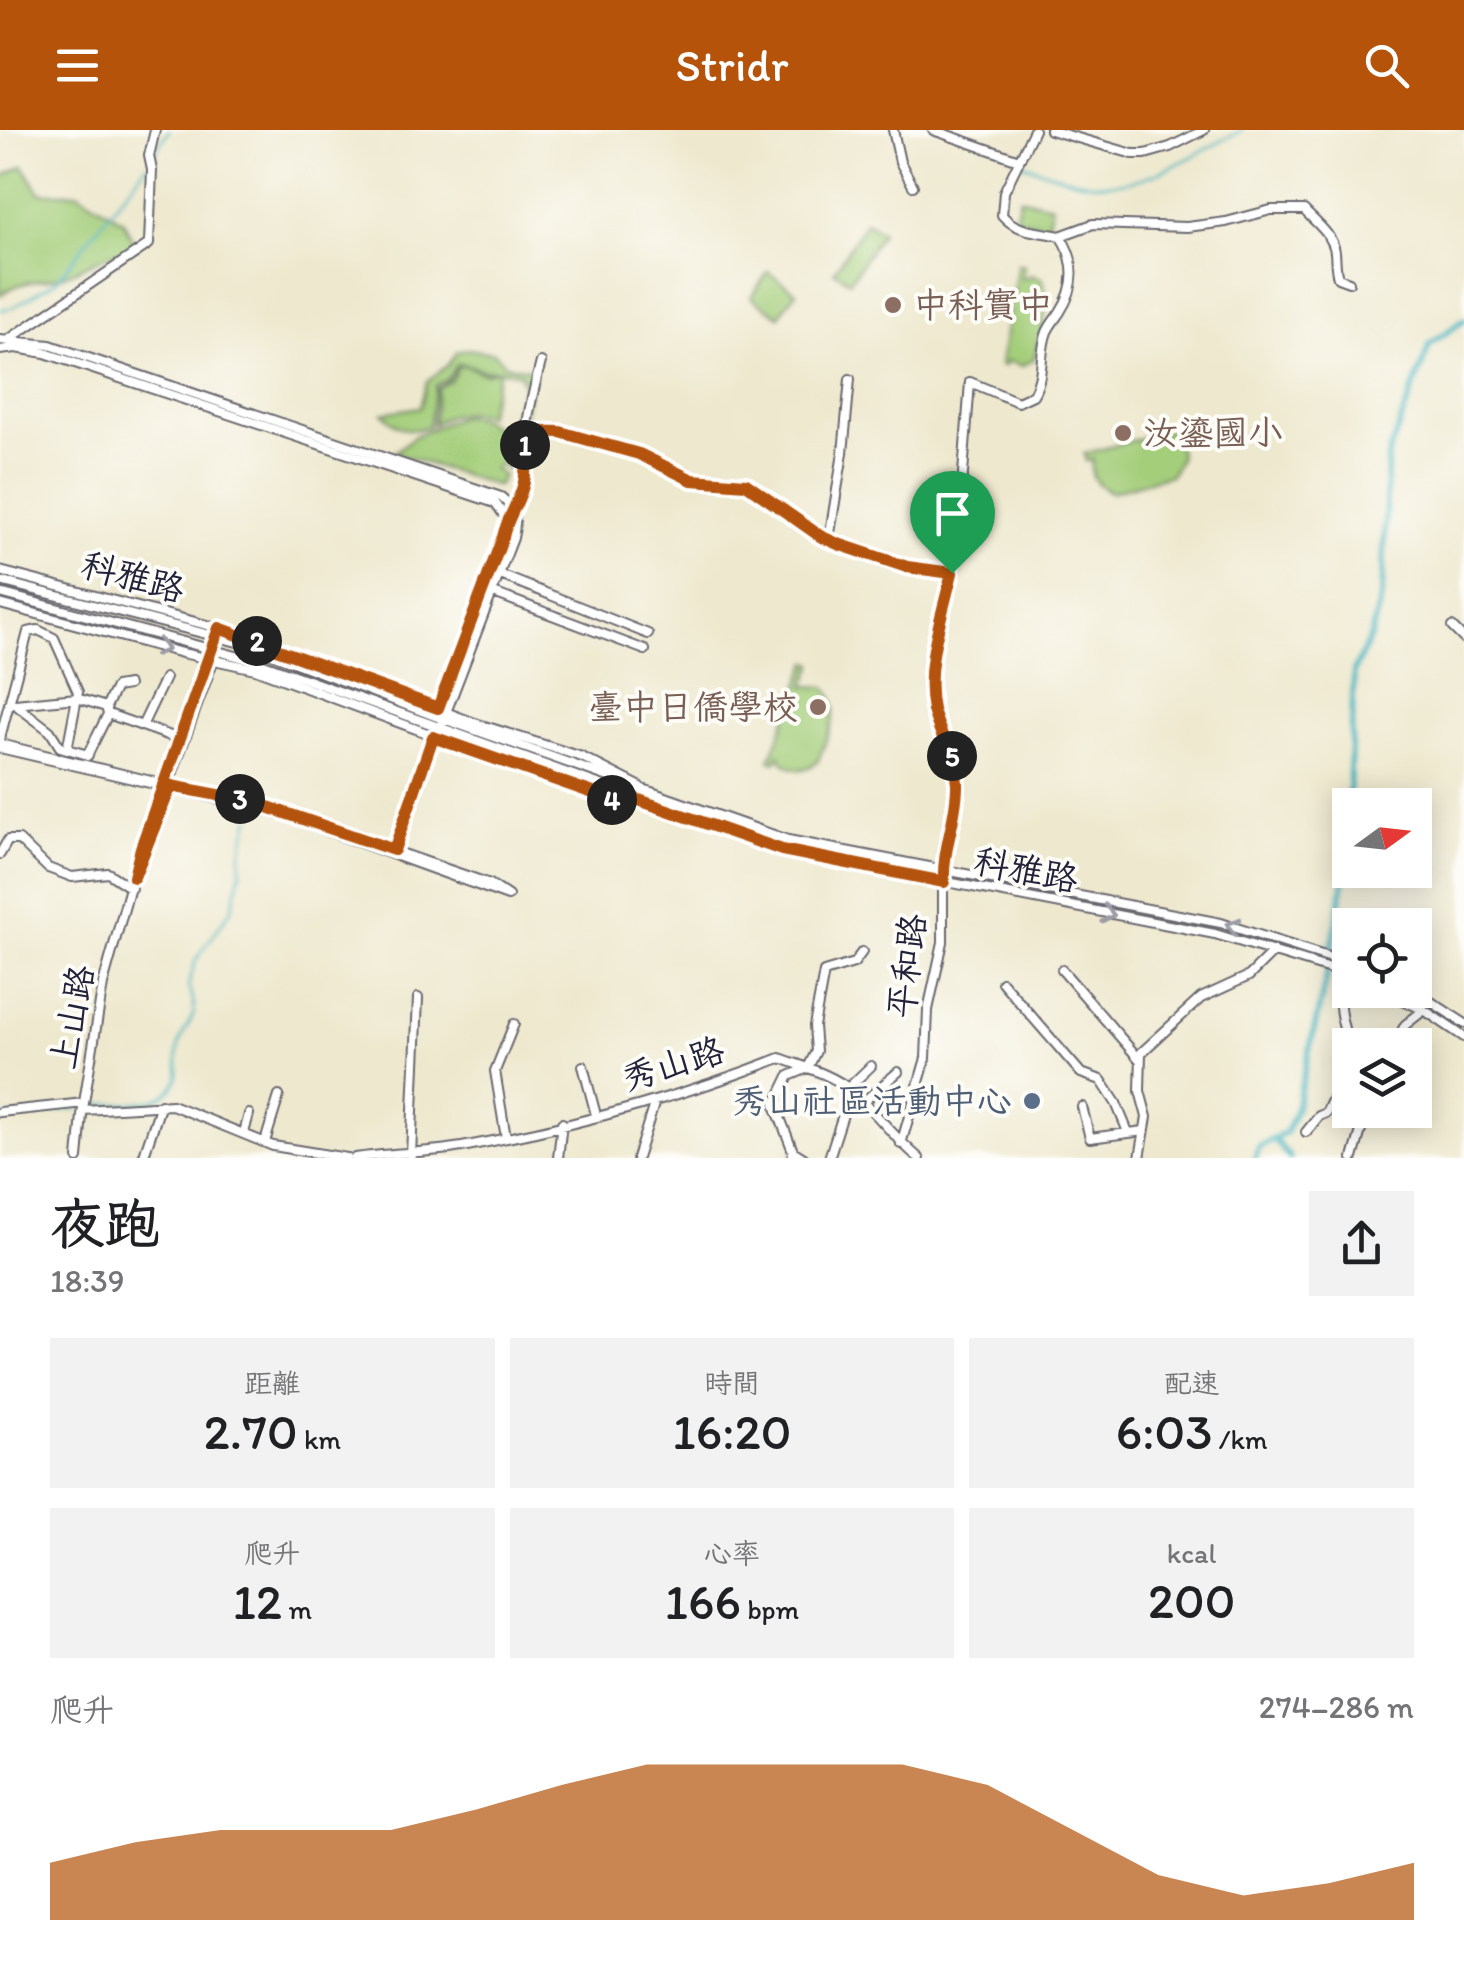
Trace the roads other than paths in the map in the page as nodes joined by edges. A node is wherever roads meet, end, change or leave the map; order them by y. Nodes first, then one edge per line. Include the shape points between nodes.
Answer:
1 (155, 130) edge
2 (894, 130) edge
3 (933, 130) edge
4 (1033, 130) edge
5 (1050, 130) edge
6 (1204, 130) edge
7 (1018, 161) junction
8 (912, 186) dead end
9 (1060, 236) junction
10 (1349, 282) dead end
11 (11, 339) junction
12 (1, 347) edge
13 (542, 362) dead end
14 (850, 379) dead end
15 (527, 431) junction
16 (514, 510) junction
17 (507, 518) junction
18 (828, 539) junction
19 (0, 571) edge
20 (952, 573) junction
21 (498, 574) junction
22 (0, 580) edge
23 (492, 592) junction
24 (0, 594) edge
25 (0, 604) edge
26 (1452, 627) dead end
27 (219, 628) junction
28 (648, 634) dead end
29 (217, 638) junction
30 (1464, 638) edge
31 (645, 650) dead end
32 (212, 654) junction
33 (164, 678) dead end
34 (128, 685) dead end
35 (78, 698) junction
36 (12, 702) junction
37 (107, 710) junction
38 (439, 718) junction
39 (142, 726) junction
40 (433, 737) junction
41 (179, 739) junction
42 (0, 743) edge
43 (67, 750) junction
44 (88, 755) junction
45 (83, 765) junction
46 (166, 787) junction
47 (636, 799) junction
48 (393, 852) junction
49 (0, 854) edge
50 (943, 870) junction
51 (944, 882) junction
52 (131, 888) junction
53 (1274, 951) junction
54 (862, 952) dead end
55 (1326, 960) junction
56 (1332, 963) edge
57 (1062, 970) dead end
58 (1002, 982) dead end
59 (418, 998) dead end
60 (1432, 1001) edge
61 (1339, 1008) edge
62 (1420, 1008) edge
63 (1424, 1010) junction
64 (1464, 1023) edge
65 (514, 1024) dead end
66 (1404, 1028) edge
67 (1464, 1038) edge
68 (1140, 1060) junction
69 (583, 1066) dead end
70 (871, 1066) dead end
71 (808, 1068) junction
72 (898, 1072) dead end
73 (849, 1089) junction
74 (279, 1096) dead end
75 (655, 1101) junction
76 (862, 1103) junction
77 (161, 1104) junction
78 (83, 1106) junction
79 (1082, 1107) dead end
80 (0, 1112) edge
81 (249, 1114) dead end
82 (596, 1115) junction
83 (562, 1123) junction
84 (1362, 1128) edge
85 (1128, 1132) junction
86 (1144, 1132) junction
87 (1306, 1132) dead end
88 (244, 1133) junction
89 (506, 1138) junction
90 (269, 1144) junction
91 (901, 1144) junction
92 (793, 1154) edge
93 (411, 1155) junction
94 (335, 1157) edge
95 (78, 1158) edge
96 (143, 1158) edge
97 (272, 1158) edge
98 (348, 1158) edge
99 (355, 1158) edge
100 (558, 1158) edge
101 (637, 1158) edge
102 (804, 1158) edge
103 (829, 1158) edge
104 (919, 1158) edge
105 (1140, 1158) edge
106 (1353, 1158) edge

1 - 11 street via 149,244
2 - 8 street
3 - 7 street
4 - 7 street
5 - 6 street via 1145,154
7 - 9 street via 1002,215 1010,225
9 - 10 street via 1093,224 1186,227 1304,210 1328,235 1338,278
9 - 20 street, 平和路 via 1073,279 1048,330 1037,390 1018,402 970,382
11 - 12 street
11 - 16 street via 50,345 405,464 501,497
12 - 17 street via 45,353 496,502
13 - 15 street
14 - 18 street
15 - 16 street
15 - 18 street via 560,432 639,454 692,480 746,484
16 - 17 street
16 - 21 street via 513,538
17 - 38 street
18 - 20 street via 907,567
19 - 27 street, 科雅路
20 - 50 street, 平和路 via 932,692 957,786
21 - 23 street
21 - 28 street
22 - 29 street, 科雅路
23 - 31 street
23 - 38 street
24 - 32 street, 科雅路
25 -> 32 street, 科雅路
26 - 30 street
27 - 29 street
27 - 38 street, 科雅路
29 - 32 street
29 - 38 street, 科雅路
32 - 38 street, 科雅路 via 255,660
32 - 40 street, 科雅路
32 - 41 street
32 - 46 street
33 - 39 street
34 - 37 street via 116,687
35 - 36 street
35 - 36 street via 54,638 38,630 28,632
35 - 37 street
35 - 43 street
36 - 42 street
36 - 43 street
37 - 39 street
37 - 44 street
38 - 40 street
38 - 47 street, 科雅路
38 - 50 street, 科雅路 via 788,840
39 - 41 street
40 - 47 street, 科雅路 via 616,801
40 - 48 street
41 - 46 street
42 - 45 street
42 - 46 street
43 - 44 street
44 - 45 street
45 - 46 street
46 - 48 street via 262,809
46 - 52 street, 上山路
47 - 51 street, 科雅路 via 782,850
48 - 48 street via 490,884 508,896 488,887
49 - 52 street via 8,840 19,840 48,868 72,876 108,873
50 - 51 street, 平和路
55 -> 50 street, 科雅路 via 1221,923
51 -> 53 street, 科雅路
51 - 91 street, 平和路 via 943,942 926,1058
52 - 78 street, 上山路 via 103,984
53 - 55 street, 科雅路
53 - 68 street via 1249,976 1201,998
54 - 71 street via 854,963 824,972 816,1051
55 - 56 street, 科雅路
57 - 68 street
58 - 85 street via 1081,1073 1101,1080
59 - 93 street
60 - 64 street
61 - 87 street via 1346,1061 1326,1113
62 - 63 street
63 - 66 street
63 - 67 street
65 - 89 street via 495,1071
68 - 86 street
69 - 82 street
70 - 73 street
71 - 73 street, 秀山路
71 - 75 street, 秀山路 via 780,1058
71 - 92 street via 789,1076 774,1105
72 - 76 street
73 - 76 street, 秀山路
73 - 103 street
74 - 90 street
75 - 82 street, 秀山路
75 - 101 street
76 - 91 street, 秀山路
77 - 78 street
77 - 88 street
77 - 96 street
78 - 80 street
78 - 95 street, 上山路
79 - 85 street via 1090,1138
81 - 88 street
82 - 83 street, 秀山路
83 - 89 street, 秀山路
83 - 100 street
84 - 106 street
85 - 86 street
86 - 105 street
88 - 90 street
89 - 93 street, 秀山路
90 - 94 street
90 - 97 street
91 - 104 street, 秀山路
92 - 102 street
93 - 99 street, 秀山路
94 - 98 street

